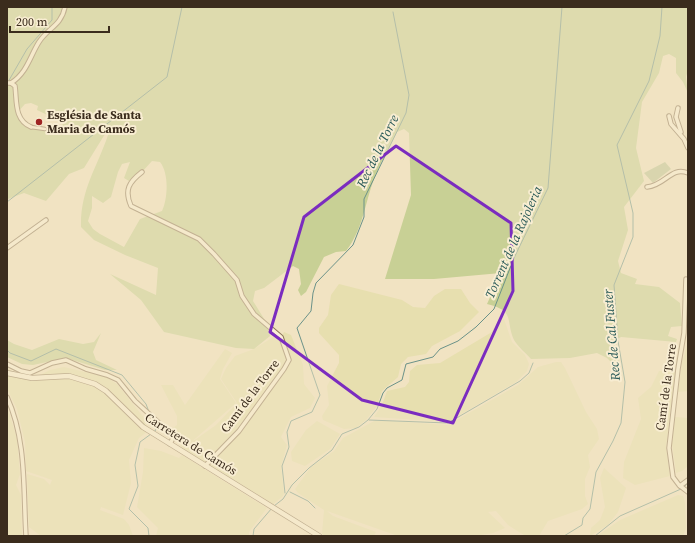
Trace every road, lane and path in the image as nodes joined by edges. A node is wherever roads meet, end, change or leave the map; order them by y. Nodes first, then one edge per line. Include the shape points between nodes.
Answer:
1 (65, 7) edge
2 (9, 83) edge
3 (678, 108) dead end
4 (669, 116) dead end
5 (31, 127) joint
6 (45, 129) dead end
7 (684, 139) junction
8 (688, 148) edge
9 (142, 172) dead end
10 (688, 173) edge
11 (647, 187) dead end
12 (46, 220) dead end
13 (7, 248) edge
14 (686, 279) dead end
15 (688, 337) edge
16 (682, 342) junction
17 (7, 364) edge
18 (8, 375) edge
19 (7, 397) edge
20 (168, 443) junction
21 (205, 466) junction
22 (688, 480) edge
23 (680, 486) junction
24 (688, 492) edge
25 (26, 536) edge
26 (319, 536) edge

1 - 2 street via 59,23 40,40 24,71
2 - 5 street via 15,86 15,100 19,113 26,125
3 - 7 street via 676,122
4 - 7 street via 671,124
5 - 6 street
7 - 8 street
9 - 21 street, Camí de la Torre via 128,186 127,195 131,206 200,239 237,280 242,296 254,314 281,337 288,355 289,360 284,368 239,431
10 - 11 street via 680,170 660,184
12 - 13 street
14 - 16 street, Camí de la Torre
15 - 16 street
16 - 23 street, Camí de la Torre via 669,448 673,477
17 - 20 street via 30,373 66,360 114,378 171,434 173,438
18 - 20 street, Carretera de Camós via 32,378 69,376 88,380 106,391 133,419
19 - 25 street via 22,445
20 - 21 street, Carretera de Camós
21 - 26 street, Carretera de Camós
22 - 23 street
23 - 24 street, Camí de la Torre

